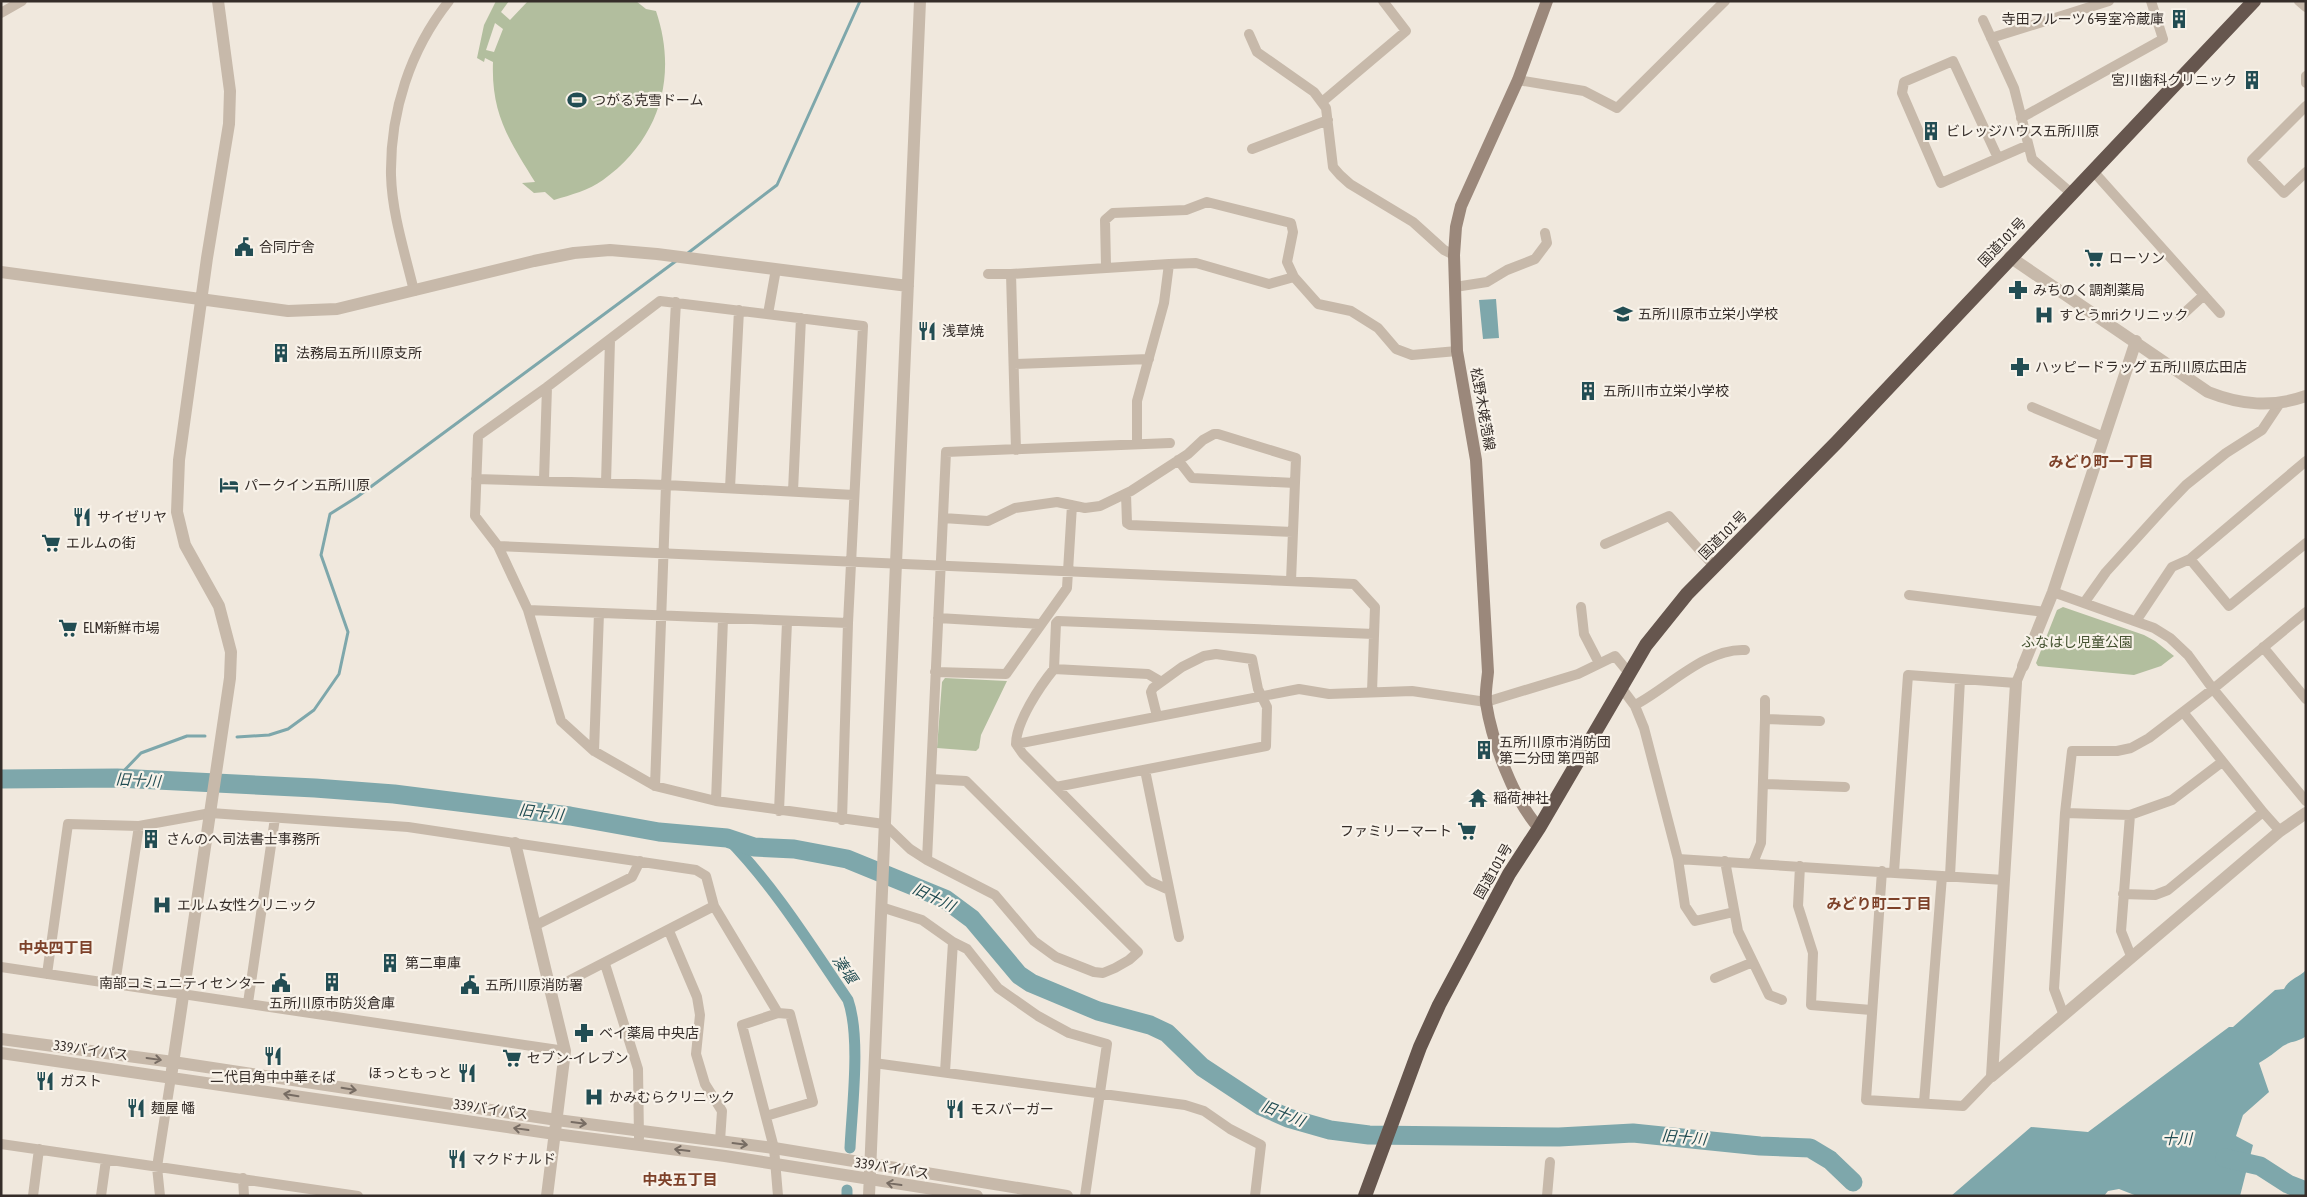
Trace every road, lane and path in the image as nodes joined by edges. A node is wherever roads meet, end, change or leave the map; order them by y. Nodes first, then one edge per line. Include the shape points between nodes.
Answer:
1 (218, 1) edge
2 (449, 1) edge
3 (920, 1) edge
4 (1383, 1) edge
5 (1547, 1) edge
6 (1725, 1) edge
7 (2109, 1) edge
8 (2151, 1) edge
9 (2254, 1) edge
10 (2300, 1) edge
11 (16, 3) edge
12 (2306, 7) edge
13 (1, 13) edge
14 (1984, 20) dead end
15 (1250, 34) dead end
16 (1991, 38) junction
17 (2306, 76) edge
18 (1518, 80) junction
19 (2306, 83) edge
20 (1322, 102) junction
21 (2306, 106) edge
22 (2021, 118) junction
23 (1328, 120) junction
24 (2028, 145) junction
25 (1252, 149) dead end
26 (1998, 158) junction
27 (2093, 171) junction
28 (2306, 172) edge
29 (2071, 193) junction
30 (1545, 233) dead end
31 (1454, 255) junction
32 (2010, 257) junction
33 (1169, 264) junction
34 (1106, 266) junction
35 (776, 269) junction
36 (1, 272) edge
37 (988, 274) dead end
38 (1011, 274) junction
39 (1294, 277) junction
40 (908, 286) junction
41 (1455, 287) junction
42 (414, 291) junction
43 (2204, 295) junction
44 (202, 301) junction
45 (676, 302) junction
46 (739, 310) junction
47 (2220, 313) dead end
48 (768, 314) junction
49 (801, 318) junction
50 (2180, 318) dead end
51 (610, 340) junction
52 (2136, 341) junction
53 (1457, 351) junction
54 (1149, 359) junction
55 (1014, 364) junction
56 (548, 387) junction
57 (2306, 396) edge
58 (2280, 403) junction
59 (2032, 407) dead end
60 (2104, 438) junction
61 (1137, 443) junction
62 (1170, 443) dead end
63 (1016, 450) junction
64 (1178, 460) junction
65 (2306, 461) edge
66 (476, 479) junction
67 (544, 480) junction
68 (606, 483) junction
69 (1295, 483) junction
70 (666, 485) junction
71 (730, 488) junction
72 (793, 491) junction
73 (1126, 494) junction
74 (854, 495) junction
75 (1072, 505) junction
76 (943, 518) junction
77 (1293, 532) junction
78 (2306, 543) edge
79 (1605, 544) dead end
80 (498, 546) junction
81 (663, 553) junction
82 (2190, 559) junction
83 (851, 561) junction
84 (896, 564) junction
85 (940, 565) junction
86 (1714, 566) junction
87 (1068, 572) junction
88 (1291, 581) junction
89 (2053, 592) junction
90 (1909, 595) dead end
91 (2084, 603) junction
92 (1581, 607) dead end
93 (528, 610) junction
94 (2045, 612) junction
95 (2306, 612) edge
96 (599, 613) junction
97 (661, 616) junction
98 (938, 618) junction
99 (723, 619) junction
100 (2136, 621) junction
101 (787, 622) junction
102 (848, 624) junction
103 (1040, 624) junction
104 (1374, 634) junction
105 (2262, 646) junction
106 (1745, 650) dead end
107 (1599, 663) junction
108 (2023, 666) joint
109 (1054, 669) junction
110 (936, 672) junction
111 (1629, 673) junction
112 (1960, 679) junction
113 (1160, 681) junction
114 (2016, 683) junction
115 (1620, 686) junction
116 (2213, 689) junction
117 (1372, 692) junction
118 (1260, 696) junction
119 (2305, 696) edge
120 (1765, 700) dead end
121 (1486, 702) junction
122 (1635, 705) junction
123 (2183, 712) junction
124 (1157, 716) junction
125 (1765, 719) junction
126 (1820, 721) dead end
127 (1016, 744) junction
128 (594, 751) junction
129 (2222, 762) junction
130 (1145, 770) junction
131 (932, 779) junction
132 (1764, 784) junction
133 (655, 786) junction
134 (1056, 787) junction
135 (1845, 787) dead end
136 (716, 801) junction
137 (2306, 801) edge
138 (212, 810) junction
139 (779, 811) junction
140 (2263, 812) junction
141 (2065, 813) junction
142 (2306, 813) edge
143 (2130, 815) junction
144 (275, 818) junction
145 (842, 820) junction
146 (884, 824) junction
147 (139, 826) junction
148 (1539, 828) junction
149 (2280, 831) junction
150 (514, 843) junction
151 (1678, 859) junction
152 (927, 860) junction
153 (640, 861) junction
154 (1725, 861) junction
155 (1753, 863) junction
156 (1800, 866) junction
157 (1882, 871) junction
158 (1894, 872) junction
159 (1946, 876) junction
160 (2004, 880) junction
161 (1169, 890) junction
162 (2123, 894) junction
163 (881, 901) junction
164 (714, 906) junction
165 (1734, 912) junction
166 (534, 926) junction
167 (669, 931) junction
168 (1179, 937) dead end
169 (953, 942) junction
170 (2131, 956) junction
171 (1753, 962) junction
172 (605, 964) junction
173 (1, 967) edge
174 (47, 974) junction
175 (1715, 978) dead end
176 (115, 984) junction
177 (551, 990) junction
178 (183, 994) junction
179 (1782, 1000) dead end
180 (248, 1003) junction
181 (1871, 1010) junction
182 (778, 1013) junction
183 (2063, 1013) junction
184 (1, 1039) edge
185 (565, 1051) junction
186 (1, 1053) edge
187 (173, 1062) junction
188 (874, 1063) junction
189 (945, 1072) junction
190 (1992, 1076) junction
191 (171, 1077) junction
192 (1099, 1094) junction
193 (1924, 1103) junction
194 (766, 1116) junction
195 (557, 1120) junction
196 (639, 1130) junction
197 (555, 1134) junction
198 (720, 1141) junction
199 (1, 1144) edge
200 (638, 1145) junction
201 (774, 1148) junction
202 (40, 1149) junction
203 (106, 1160) junction
204 (1550, 1162) dead end
205 (776, 1164) junction
206 (870, 1164) junction
207 (157, 1167) junction
208 (243, 1178) junction
209 (869, 1180) junction
210 (33, 1196) edge
211 (101, 1196) edge
212 (160, 1196) edge
213 (244, 1196) edge
214 (358, 1196) edge
215 (547, 1196) edge
216 (778, 1196) edge
217 (868, 1196) edge
218 (977, 1196) edge
219 (1067, 1196) edge
220 (1085, 1196) edge
221 (1255, 1196) edge
222 (1365, 1196) edge
223 (1547, 1196) edge

1 - 44 street via 230,91 229,124
2 - 42 street via 421,43 407,74 397,109 393,142 391,175 394,206
3 - 40 street
4 - 20 street via 1406,31
5 - 18 main road, 松野木姥萢線
6 - 18 street via 1617,108 1584,91
7 - 16 street
8 - 22 street via 2163,39
9 - 27 highway, 国道101号
10 - 12 street
11 - 13 street
14 - 16 street
15 - 20 street via 1257,52 1314,92
16 - 22 street via 2014,88
17 - 19 street
18 - 31 main road, 松野木姥萢線 via 1461,206
20 - 23 street
21 - 28 street via 2252,160 2284,193
22 - 24 street
23 - 25 street
23 - 31 street via 1333,167 1340,175 1413,222
24 - 26 street
24 - 29 street via 2032,159
26 - 26 street via 1941,183 1902,93 1904,82 1953,61
27 - 29 highway, 国道101号
27 - 43 street
29 - 32 highway, 国道101号
30 - 41 street via 1547,243 1535,259 1487,282
31 - 41 main road, 松野木姥萢線
32 - 52 street
32 - 86 highway, 国道101号 via 1837,442
33 - 34 street
33 - 39 street via 1196,262 1269,284
33 - 54 street via 1164,303
34 - 38 street
34 - 39 street via 1105,220 1113,213 1186,210 1207,202 1291,223 1293,232 1288,262
35 - 40 street
35 - 42 street via 610,250 574,253
35 - 48 street
36 - 44 street
37 - 38 street
38 - 55 street
39 - 53 street via 1318,304 1352,311 1378,328 1396,349 1412,355
40 - 84 street
41 - 53 main road, 松野木姥萢線
42 - 44 street via 337,309 288,311
43 - 47 street
43 - 50 street
44 - 138 street via 179,460 177,512 185,545 219,606 231,652 226,716
45 - 46 street
45 - 51 street via 660,301
45 - 70 street
46 - 48 street
46 - 71 street
48 - 49 street
49 - 72 street
49 - 74 street via 863,326
51 - 56 street
51 - 68 street
52 - 58 street via 2208,392 2243,403
52 - 60 street
53 - 121 main road, 松野木姥萢線 via 1476,460 1488,672
54 - 55 street
54 - 61 street via 1136,400
55 - 63 street
56 - 66 street via 478,436
56 - 67 street
57 - 58 street
58 - 91 street via 2262,430 2226,453 2175,496 2106,572
59 - 60 street
60 - 89 street
61 - 62 street
61 - 63 street
63 - 76 street via 946,452
64 - 69 street via 1192,478
64 - 69 street via 1218,434 1294,456
64 - 73 street
65 - 82 street
66 - 67 street
66 - 80 street via 475,516
67 - 68 street
68 - 70 street
69 - 77 street
70 - 71 street
70 - 81 street
71 - 72 street
72 - 74 street
73 - 75 street via 1100,506 1085,508
73 - 77 street via 1130,525
74 - 83 street
75 - 76 street via 1057,502 1036,504 1015,508 988,520
75 - 87 street
76 - 85 street
77 - 88 street
78 - 82 street via 2228,606
79 - 86 street via 1668,516
80 - 81 street
80 - 93 street
81 - 83 street
81 - 97 street
82 - 100 street via 2172,567
83 - 84 street
83 - 102 street
84 - 85 street
84 - 146 street
85 - 87 street
85 - 98 street
86 - 111 highway, 国道101号 via 1652,637
87 - 88 street
87 - 103 street via 1067,588
88 - 104 street via 1356,585 1375,607
89 - 91 street
89 - 94 street
90 - 94 street
91 - 100 street
92 - 107 street via 1584,634
93 - 96 street
93 - 128 street via 561,721
94 - 108 street
95 - 105 street
96 - 97 street
96 - 128 street
97 - 99 street
97 - 133 street
98 - 103 street
98 - 110 street
99 - 101 street
99 - 136 street
100 - 116 street via 2170,638 2188,655
101 - 102 street
101 - 139 street
102 - 145 street
103 - 110 street via 1006,674
104 - 109 street via 1058,620
104 - 117 street
105 - 116 street
105 - 119 street
106 - 122 street via 1720,653
107 - 111 street via 1615,656
107 - 121 street via 1578,674
108 - 114 street
109 - 113 street via 1148,674
109 - 127 street via 1035,697 1018,732
110 - 131 street
111 - 115 highway, 国道101号
112 - 114 street
112 - 158 street via 1908,675
112 - 159 street
113 - 118 street via 1204,656 1216,654 1252,659
113 - 124 street via 1151,692
114 - 160 street
115 - 122 street
115 - 148 highway, 国道101号
116 - 123 street
116 - 137 street
117 - 118 street via 1329,694 1299,689
117 - 121 street via 1431,693
118 - 124 street
118 - 130 street via 1267,707 1266,746
120 - 125 street
121 - 148 main road, 松野木姥萢線 via 1499,757 1530,818
122 - 151 street
123 - 129 street
123 - 141 street via 2131,748 2117,752 2072,750
124 - 127 street
125 - 126 street
125 - 132 street
127 - 134 street
128 - 133 street
129 - 140 street
129 - 143 street via 2172,800
130 - 134 street
130 - 161 street
131 - 152 street
131 - 152 street via 966,781 1138,952 1103,973 1056,957 1034,941 995,894
132 - 135 street
132 - 155 street via 1761,843
133 - 136 street
134 - 161 street via 1149,881
136 - 139 street
138 - 144 street
138 - 147 street
138 - 178 street
139 - 145 street
140 - 149 street
140 - 162 street via 2168,890 2155,895
141 - 143 street
141 - 183 street via 2054,989
142 - 149 street
143 - 162 street
144 - 150 street via 408,827
144 - 180 street
145 - 146 street
146 - 152 street
146 - 163 street
147 - 174 street via 68,824
147 - 176 street
148 - 222 highway, 国道101号 via 1509,874 1438,1005
149 - 170 street
150 - 153 street
150 - 166 street
151 - 154 street
151 - 165 street via 1685,906 1695,921
153 - 164 street via 696,870 706,876
153 - 166 street via 632,877
154 - 155 street
154 - 165 street
155 - 156 street
156 - 157 street
156 - 181 street via 1798,906 1813,953 1811,1004
157 - 158 street
157 - 181 street
158 - 159 street
159 - 160 street
159 - 193 street
160 - 190 street
161 - 168 street
162 - 170 street via 2121,931
163 - 169 street via 922,920
163 - 188 street
164 - 167 street
164 - 182 street
165 - 171 street via 1738,931
166 - 177 street
167 - 172 street
167 - 198 street via 697,997 700,1015 696,1054 705,1084 722,1111
169 - 189 street
169 - 192 street via 967,949 998,988 1038,1016 1069,1033 1107,1044
170 - 183 street
171 - 175 street
171 - 179 street via 1769,995
172 - 177 street
172 - 196 street via 638,1069
173 - 174 street
174 - 176 street
176 - 178 street
177 - 185 street
178 - 180 street
178 - 187 street
180 - 185 street
181 - 193 street via 1866,1100
182 - 194 street via 742,1025
182 - 194 street via 790,1014 813,1102
183 - 190 street
184 -> 187 street
185 - 195 street
186 - 191 street, 339バイパス
187 - 191 street
187 -> 195 street
188 - 189 street
188 - 206 street
189 - 192 street
190 - 193 street via 1963,1106
197 -> 191 street, 339バイパス
191 - 207 street
192 - 220 street
192 - 221 street via 1185,1105 1204,1111 1261,1145
194 - 201 street
195 -> 196 street
195 - 197 street
196 - 198 street
196 - 200 street
197 - 200 street, 339バイパス
197 - 215 street
198 -> 201 street
199 - 202 street
205 -> 200 street, 339バイパス
201 - 205 street
201 - 206 street
202 - 203 street
202 - 210 street
203 - 207 street
203 - 211 street
204 - 223 street
205 - 209 street, 339バイパス
205 - 216 street
206 - 209 street
206 - 219 street
207 - 208 street
207 - 212 street
208 - 213 street
208 - 214 street
209 - 217 street
218 -> 209 street, 339バイパス

